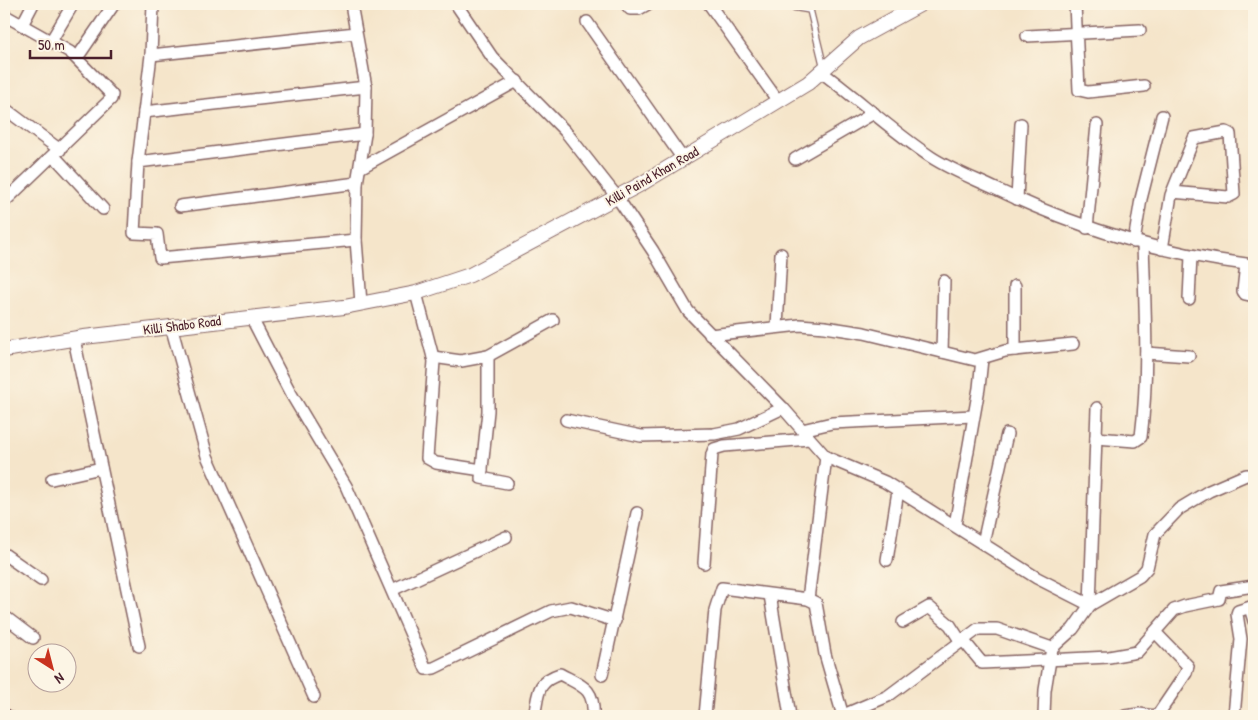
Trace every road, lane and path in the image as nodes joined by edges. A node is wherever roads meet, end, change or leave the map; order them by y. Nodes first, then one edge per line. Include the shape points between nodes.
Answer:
1 (33, 4) edge
2 (72, 4) edge
3 (114, 4) edge
4 (153, 4) edge
5 (351, 4) edge
6 (456, 4) edge
7 (626, 4) edge
8 (648, 4) edge
9 (709, 4) edge
10 (776, 4) edge
11 (921, 4) edge
12 (1075, 4) edge
13 (4, 15) edge
14 (587, 22) dead end
15 (22, 25) junction
16 (1140, 30) dead end
17 (356, 33) junction
18 (1078, 34) junction
19 (1027, 36) dead end
20 (51, 41) junction
21 (152, 55) junction
22 (77, 58) junction
23 (822, 69) junction
24 (517, 81) junction
25 (1144, 86) dead end
26 (366, 87) junction
27 (778, 101) junction
28 (4, 108) edge
29 (144, 112) junction
30 (874, 113) junction
31 (1162, 116) dead end
32 (1020, 124) dead end
33 (1097, 125) dead end
34 (365, 134) junction
35 (57, 153) junction
36 (683, 159) junction
37 (795, 159) dead end
38 (138, 162) junction
39 (360, 168) junction
40 (357, 183) junction
41 (1172, 192) junction
42 (617, 197) junction
43 (1017, 199) junction
44 (4, 202) edge
45 (180, 206) dead end
46 (103, 209) dead end
47 (1087, 228) junction
48 (356, 240) junction
49 (1139, 243) junction
50 (1162, 249) junction
51 (781, 254) dead end
52 (1191, 256) junction
53 (944, 281) dead end
54 (1015, 286) dead end
55 (416, 293) junction
56 (1254, 296) edge
57 (1190, 299) dead end
58 (361, 304) junction
59 (251, 317) junction
60 (554, 320) dead end
61 (171, 326) junction
62 (776, 327) junction
63 (710, 335) junction
64 (74, 339) junction
65 (1073, 344) dead end
66 (4, 350) edge
67 (1015, 350) junction
68 (942, 352) junction
69 (1146, 353) junction
70 (488, 356) junction
71 (1189, 356) dead end
72 (433, 357) junction
73 (982, 359) junction
74 (783, 408) junction
75 (1097, 408) dead end
76 (973, 416) junction
77 (566, 420) dead end
78 (805, 434) junction
79 (1007, 434) dead end
80 (1096, 438) junction
81 (826, 457) junction
82 (101, 468) junction
83 (482, 470) junction
84 (1254, 475) edge
85 (52, 479) dead end
86 (507, 483) dead end
87 (898, 490) junction
88 (637, 513) dead end
89 (955, 525) junction
90 (506, 537) dead end
91 (984, 544) junction
92 (4, 554) edge
93 (886, 560) dead end
94 (704, 563) dead end
95 (41, 580) dead end
96 (1254, 586) edge
97 (392, 590) junction
98 (770, 594) junction
99 (808, 599) junction
100 (1090, 605) junction
101 (1252, 607) edge
102 (4, 616) edge
103 (614, 621) junction
104 (1254, 621) edge
105 (903, 622) dead end
106 (1156, 633) junction
107 (33, 638) dead end
108 (962, 641) junction
109 (139, 646) dead end
110 (1052, 653) junction
111 (602, 675) dead end
112 (314, 697) dead end
113 (534, 716) edge
114 (593, 716) edge
115 (705, 716) edge
116 (790, 716) edge
117 (842, 716) edge
118 (1044, 716) edge
119 (1124, 716) edge
120 (1156, 716) edge
121 (1234, 716) edge

1 - 15 street
2 - 20 street
3 - 22 street
4 - 21 street
5 - 17 street
6 - 24 street via 492,58
7 - 8 street via 635,10
9 - 27 street
10 - 23 lane via 810,10
11 - 23 street, Killi Paind Khan Road via 859,38
12 - 18 street
13 - 15 street
14 - 36 street
15 - 20 street
16 - 18 street
17 - 21 street
17 - 26 street
18 - 19 street
18 - 25 street via 1079,90 1088,92
20 - 22 street
21 - 29 street
22 - 35 street via 112,95
23 - 27 street, Killi Paind Khan Road via 808,83
23 - 30 street
24 - 39 street
24 - 42 street via 565,130
26 - 29 street
26 - 34 street
27 - 36 street, Killi Paind Khan Road
28 - 35 street
29 - 38 street
30 - 37 street
30 - 43 street via 934,159
31 - 49 street via 1141,199
32 - 43 street
33 - 47 street
34 - 38 street
34 - 39 street
35 - 44 street
35 - 46 street
36 - 42 street, Killi Paind Khan Road
38 - 48 street via 134,233 157,234 160,258
39 - 40 street
40 - 45 street
40 - 48 street
41 - 41 street via 1228,197 1234,194 1230,134 1194,138
41 - 50 street
42 - 55 street, Killi Paind Khan Road via 470,275
42 - 63 street via 688,311
43 - 47 street
47 - 49 street
48 - 58 street
49 - 50 street
49 - 69 street
50 - 52 street
51 - 62 street
52 - 56 street via 1246,264 1243,291
52 - 57 street
53 - 68 street
54 - 67 street
55 - 58 street, Killi Paind Khan Road
55 - 72 street
58 - 59 street, Killi Shabo Road
59 - 61 street, Killi Shabo Road
59 - 97 street via 290,392 346,486
60 - 70 street
61 - 64 street, Killi Shabo Road
61 - 112 street via 207,456
62 - 63 street
62 - 68 street via 825,327
63 - 74 street
64 - 66 street, Killi Shabo Road
64 - 82 street
65 - 67 street
67 - 73 street
68 - 73 street
69 - 71 street
69 - 80 street via 1141,437 1135,441
70 - 72 street via 461,361
70 - 83 street via 488,412
72 - 83 street via 427,458 436,464
73 - 76 street
74 - 77 street via 739,429 714,434 641,436
74 - 78 street
75 - 80 street
76 - 78 street via 832,422
76 - 89 street
78 - 81 street
78 - 94 street via 714,449
79 - 91 street
80 - 100 street
81 - 87 street
81 - 99 street
82 - 85 street
82 - 109 street
83 - 86 street via 482,478
84 - 100 street via 1209,491 1179,509 1155,534 1147,568 1140,576
87 - 89 street
87 - 93 street
88 - 103 street
89 - 91 street
90 - 97 street
91 - 100 street via 1037,578
92 - 95 street
96 - 106 street via 1221,591 1219,599 1174,610
97 - 103 street via 426,668 434,668 551,611 571,606
98 - 99 street
98 - 115 street via 722,588 715,610
98 - 116 street
99 - 117 street via 816,603 819,612 825,654
100 - 110 street
101 - 104 street
101 - 121 street via 1237,614 1241,639
102 - 107 street
103 - 111 street
105 - 108 street via 929,607 950,625
106 - 110 street via 1137,652 1109,657
106 - 120 street via 1188,666
108 - 110 street via 978,629 997,629
108 - 110 street via 982,663
108 - 117 street via 888,696
110 - 118 street
113 - 114 street via 538,690 550,677 560,674 590,692
119 - 120 street

